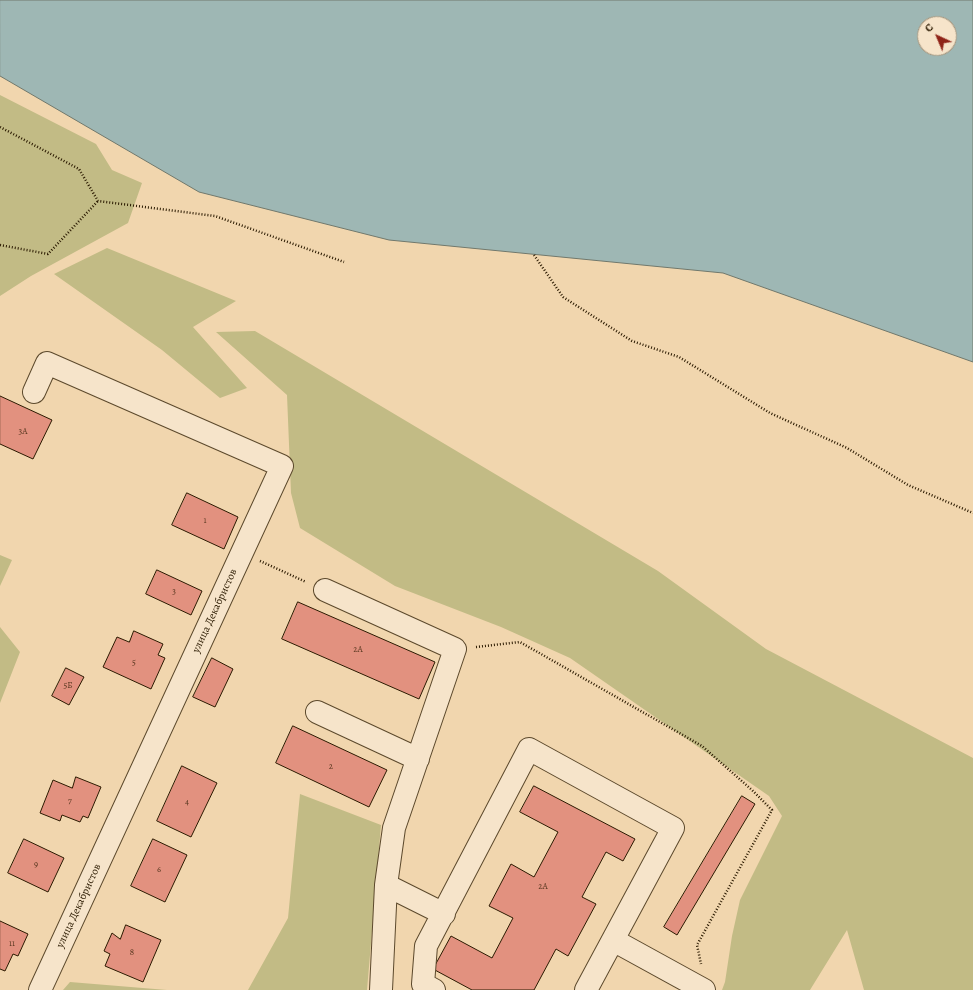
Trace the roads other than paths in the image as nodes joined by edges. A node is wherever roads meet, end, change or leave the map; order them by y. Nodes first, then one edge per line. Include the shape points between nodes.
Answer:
1 (34, 392) dead end
2 (325, 590) road end
3 (317, 712) dead end
4 (418, 759) junction
5 (386, 885) junction
6 (444, 914) junction
7 (613, 940) junction
8 (40, 990) edge
9 (381, 990) edge
10 (434, 990) edge
11 (586, 990) edge
12 (704, 990) edge

1 - 8 street, улица Декабристов via 47,363 282,466
2 - 4 street via 455,649
3 - 4 street
4 - 5 street via 394,828
5 - 6 street
5 - 9 street
6 - 7 street via 529,749 673,828
6 - 10 street via 426,946 423,984
7 - 11 street
7 - 12 street

